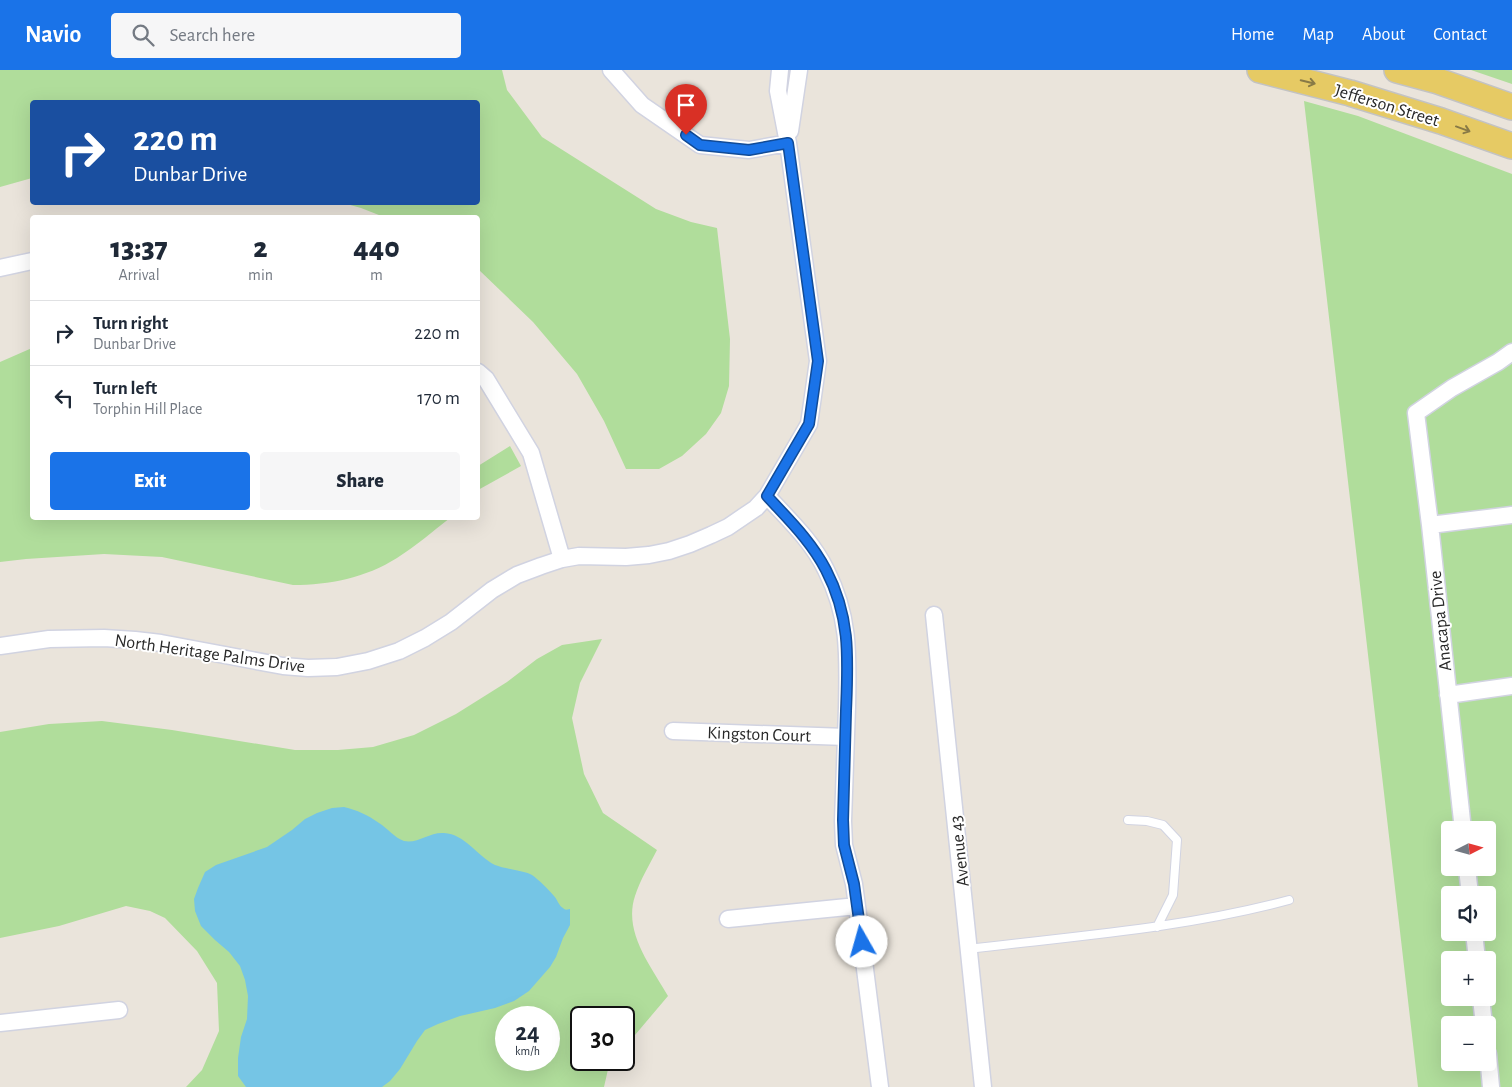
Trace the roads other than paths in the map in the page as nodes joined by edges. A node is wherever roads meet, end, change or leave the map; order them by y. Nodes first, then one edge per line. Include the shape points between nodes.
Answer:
1 (611, 70) edge
2 (780, 70) edge
3 (799, 70) edge
4 (1260, 70) edge
5 (1397, 70) edge
6 (1512, 107) edge
7 (788, 143) junction
8 (1512, 146) edge
9 (30, 261) edge
10 (0, 268) edge
11 (1512, 352) edge
12 (480, 374) edge
13 (767, 496) junction
14 (1512, 515) edge
15 (1430, 526) junction
16 (562, 559) junction
17 (934, 614) dead end
18 (0, 646) edge
19 (1512, 686) edge
20 (1448, 695) junction
21 (673, 731) dead end
22 (846, 737) junction
23 (1128, 820) dead end
24 (1462, 821) edge
25 (1289, 900) dead end
26 (857, 906) junction
27 (728, 919) dead end
28 (1157, 926) junction
29 (969, 949) junction
30 (119, 1010) dead end
31 (0, 1023) edge
32 (1490, 1071) edge
33 (880, 1087) edge
34 (983, 1087) edge
35 (1491, 1087) edge

1 - 7 street via 642,105 700,145 749,150
2 - 7 street via 778,91
3 - 7 street
4 -> 8 main road, Jefferson Street via 1359,95
5 - 6 main road, Jefferson Street
7 - 13 street, North Heritage Palms Drive via 818,361 809,424
9 - 10 street
11 - 15 street, Anacapa Drive via 1416,413
12 - 16 street via 531,453
13 - 16 street, North Heritage Palms Drive via 756,508 728,526 670,551 626,557
13 - 22 street via 814,549 829,576 843,614 848,664
14 - 15 street
15 - 20 street, Anacapa Drive
16 - 18 street, North Heritage Palms Drive via 517,575 426,638 368,662 338,667 283,666 119,638 49,639
17 - 29 street, Avenue 43
19 - 20 street
20 - 24 street, Anacapa Drive
21 - 22 street, Kingston Court
22 - 26 street via 844,845
23 - 28 lane via 1163,825 1177,840 1173,895
25 - 28 lane via 1249,911
26 - 27 street
26 - 33 street
28 - 29 lane
29 - 34 street, Avenue 43
30 - 31 street
32 - 35 street

